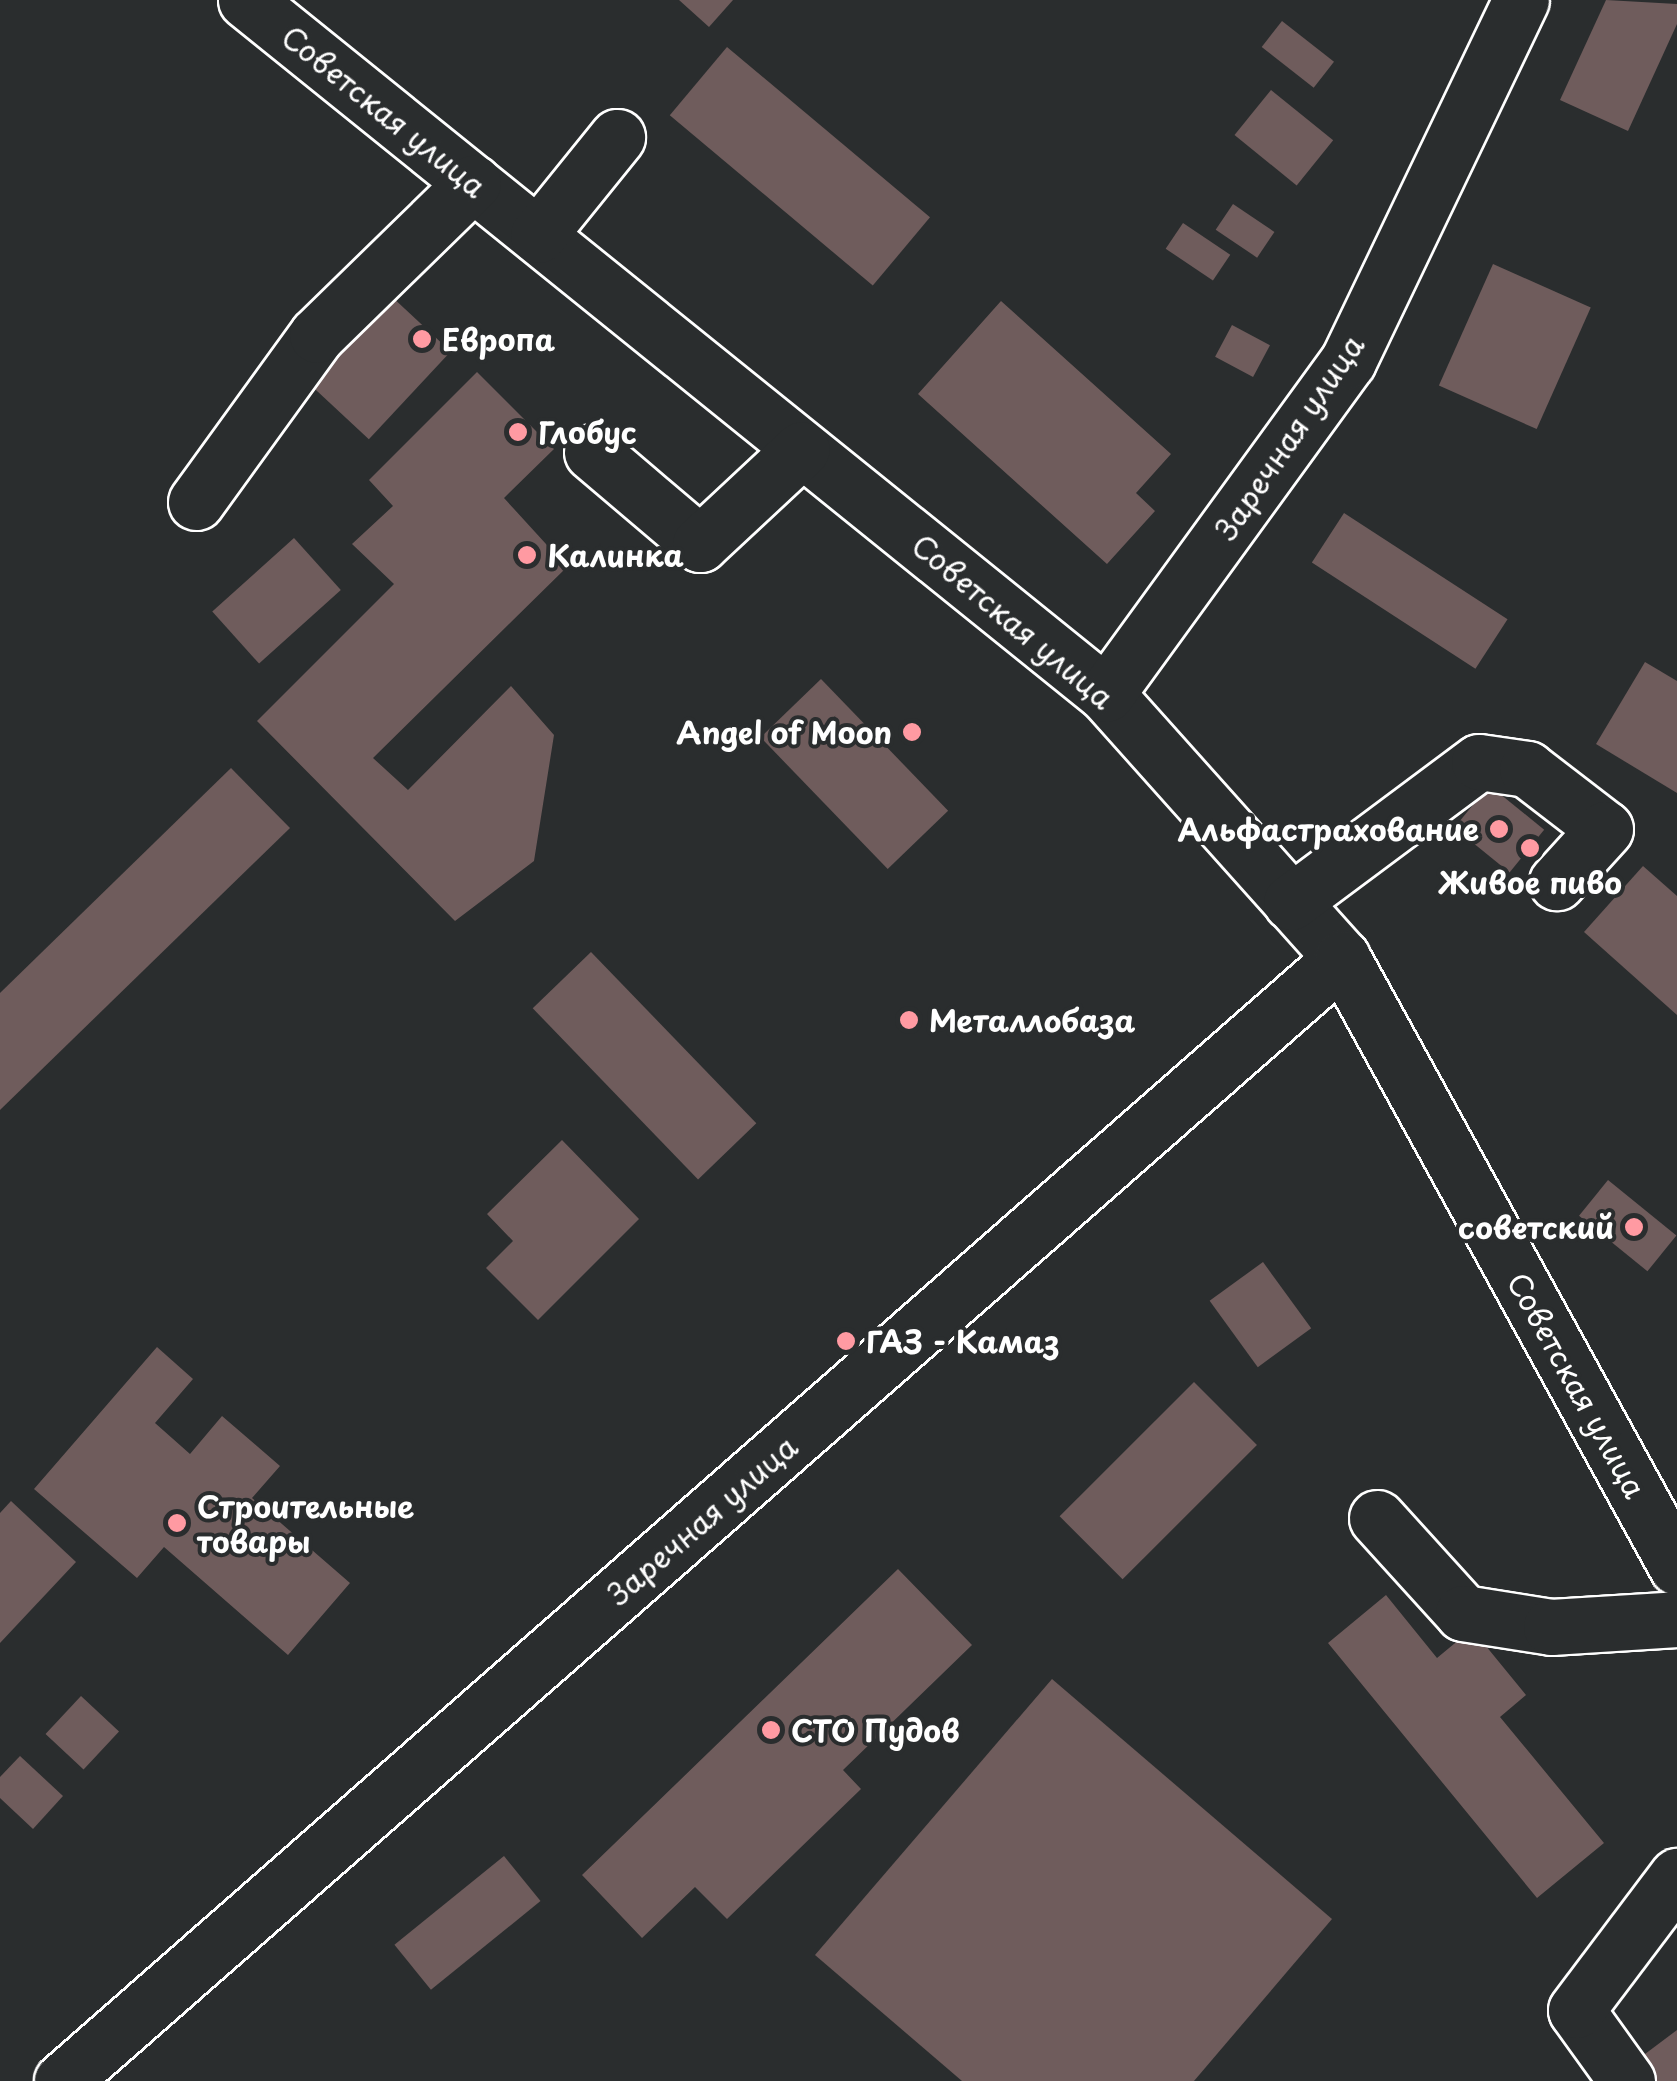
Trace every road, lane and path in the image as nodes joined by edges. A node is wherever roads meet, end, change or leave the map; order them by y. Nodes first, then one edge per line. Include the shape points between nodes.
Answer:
1 (246, 0) edge
2 (1520, 0) edge
3 (616, 136) dead end
4 (473, 183) junction
5 (538, 235) junction
6 (802, 449) junction
7 (592, 452) dead end
8 (196, 502) dead end
9 (1106, 694) junction
10 (1558, 882) dead end
11 (1291, 902) junction
12 (1342, 958) junction
13 (1377, 1518) dead end
14 (1677, 1566) edge
15 (1677, 1619) edge
16 (1677, 1876) edge
17 (62, 2081) edge
18 (1627, 2081) edge

1 - 4 main road, Советская улица
2 - 9 main road, Заречная улица via 1348,361
3 - 5 main road
4 - 5 main road, Советская улица
4 - 8 main road via 316,335
5 - 6 main road, Советская улица
6 - 7 main road via 700,544
6 - 9 main road, Советская улица
9 - 11 main road, Советская улица
10 - 11 main road via 1605,829 1527,769 1479,762
11 - 12 main road, Советская улица
12 - 14 main road, Советская улица
12 - 17 main road, Заречная улица
13 - 15 main road via 1463,1612 1550,1627
16 - 18 main road via 1576,2010

